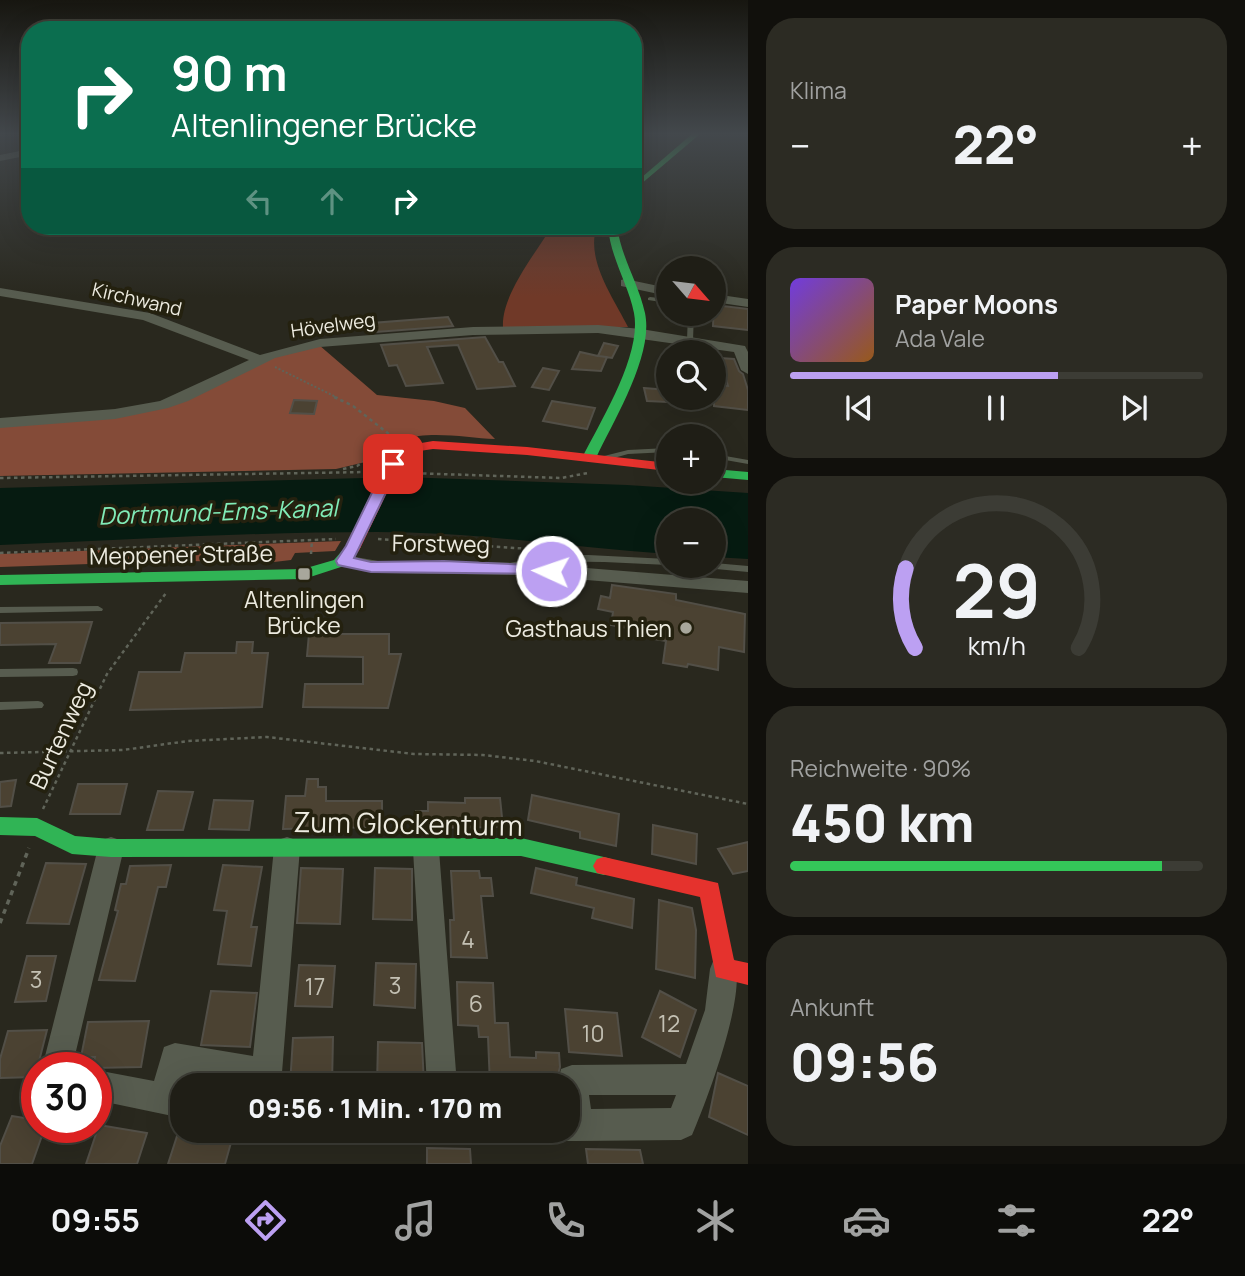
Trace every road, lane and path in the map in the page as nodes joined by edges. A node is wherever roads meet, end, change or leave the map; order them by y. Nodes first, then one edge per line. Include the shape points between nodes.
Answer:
1 (613, 235) edge
2 (625, 283) junction
3 (656, 289) edge
4 (0, 292) edge
5 (650, 299) dead end
6 (656, 300) edge
7 (726, 300) edge
8 (748, 303) edge
9 (691, 326) edge
10 (641, 332) junction
11 (690, 340) joint
12 (726, 345) edge
13 (744, 348) edge
14 (261, 360) junction
15 (748, 370) edge
16 (0, 423) edge
17 (394, 438) dead end
18 (656, 451) edge
19 (726, 458) edge
20 (596, 459) junction
21 (620, 461) junction
22 (748, 462) edge
23 (656, 466) edge
24 (398, 468) junction
25 (376, 472) dead end
26 (726, 474) edge
27 (748, 476) edge
28 (0, 478) edge
29 (371, 538) dead end
30 (312, 540) junction
31 (348, 549) junction
32 (531, 549) dead end
33 (311, 551) dead end
34 (0, 553) edge
35 (656, 561) edge
36 (726, 567) edge
37 (502, 568) junction
38 (748, 569) edge
39 (177, 576) junction
40 (0, 579) edge
41 (748, 587) edge
42 (97, 609) dead end
43 (0, 610) edge
44 (0, 673) edge
45 (73, 673) dead end
46 (38, 705) dead end
47 (0, 706) edge
48 (0, 753) edge
49 (67, 753) junction
50 (748, 804) edge
51 (0, 826) edge
52 (37, 827) junction
53 (111, 848) junction
54 (287, 848) junction
55 (426, 850) junction
56 (0, 923) edge
57 (736, 971) edge
58 (61, 1052) edge
59 (174, 1073) edge
60 (241, 1073) edge
61 (268, 1073) edge
62 (441, 1073) edge
63 (698, 1079) junction
64 (580, 1080) edge
65 (112, 1088) edge
66 (170, 1099) edge
67 (580, 1125) edge

1 - 2 main road via 614,255
2 - 3 street
2 - 10 main road
4 - 14 street, Kirchwand via 145,316
5 - 6 lane
7 - 8 street
9 - 11 lane
10 - 11 street, Hövelweg
10 - 14 street, Hövelweg via 584,329 421,334 320,343
10 - 20 main road
12 - 13 street, Hövelweg
13 - 15 street
14 - 16 street, Hövelweg via 183,398 145,409
14 - 17 path via 353,406
18 - 20 lane
19 - 22 lane
20 - 21 main road
20 - 24 main road via 433,445 409,449
21 - 23 main road
21 - 24 path via 599,471 561,478
24 - 31 main road, bridge
25 - 28 path
26 - 27 main road
29 - 32 path
30 - 31 path
30 - 33 path
30 - 34 path
31 - 37 street, Forstweg via 371,567
31 - 39 main road, Meppener Straße via 322,571 304,574
35 - 37 lane via 596,557
36 - 38 lane
37 - 41 street, Forstweg
39 - 40 main road, Meppener Straße
39 - 49 path, Burtenweg via 107,674
42 - 43 lane
44 - 45 lane
46 - 47 lane
48 - 49 path
49 - 50 path via 267,737 414,754 535,761
49 - 52 path, Burtenweg
51 - 52 main road, Zum Glockenturm
52 - 53 main road, Zum Glockenturm via 72,845
52 - 56 path, Burtenweg
53 - 54 main road, Zum Glockenturm
53 - 58 street
54 - 55 main road, Zum Glockenturm
54 - 61 street
55 - 57 main road, Zum Glockenturm via 521,848 710,890
55 - 62 street
57 - 63 street
59 - 60 street via 175,1058
63 - 64 street
63 - 67 street via 681,1124
65 - 66 street

